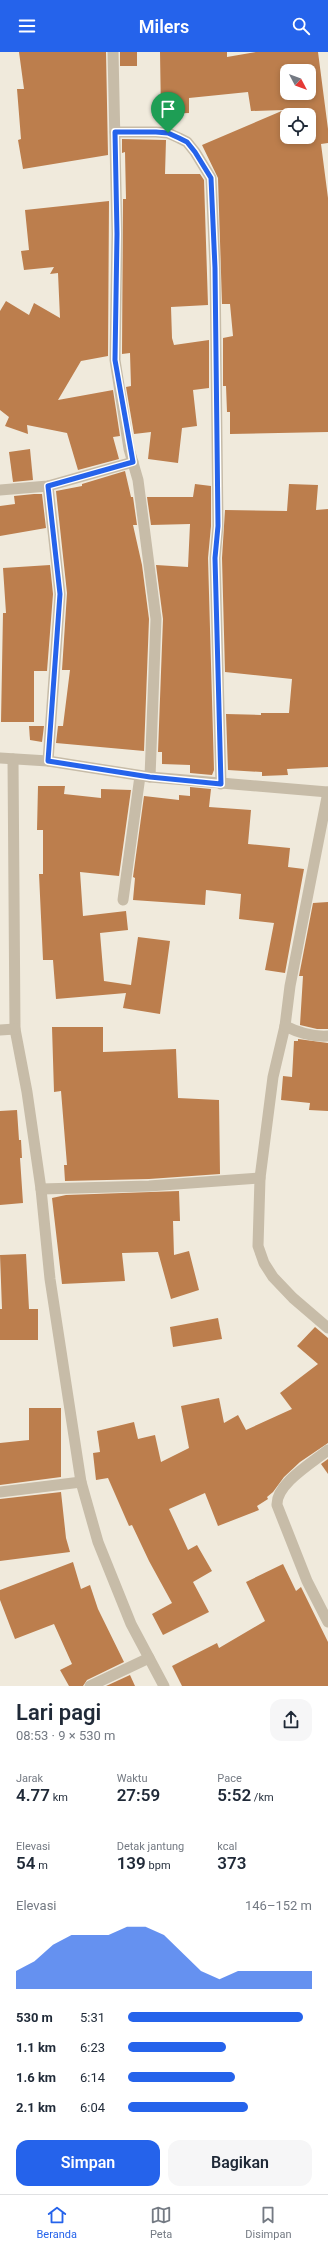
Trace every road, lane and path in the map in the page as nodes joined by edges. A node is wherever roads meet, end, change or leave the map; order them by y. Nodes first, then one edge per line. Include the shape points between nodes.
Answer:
1 (113, 52) edge
2 (115, 132) junction
3 (133, 462) junction
4 (48, 486) junction
5 (0, 490) edge
6 (0, 758) edge
7 (13, 759) junction
8 (48, 761) junction
9 (145, 776) junction
10 (221, 784) junction
11 (328, 792) edge
12 (123, 900) dead end
13 (285, 1026) junction
14 (15, 1029) junction
15 (0, 1030) edge
16 (328, 1036) edge
17 (260, 1178) junction
18 (41, 1189) junction
19 (328, 1328) edge
20 (328, 1450) edge
21 (81, 1482) junction
22 (0, 1492) edge
23 (328, 1622) edge
24 (149, 1658) junction
25 (90, 1686) edge
26 (164, 1686) edge

1 - 2 street
2 - 3 street via 115,360
2 - 10 street via 168,133 179,138 187,142 211,178 215,268 218,526 216,585
3 - 4 street
3 - 9 street via 138,480 156,619
4 - 5 street
4 - 8 street via 60,594
6 - 7 street
7 - 8 street
7 - 14 street
8 - 9 street
9 - 10 street
9 - 12 street
10 - 11 street
11 - 13 street via 290,986
13 - 16 street via 316,1037
13 - 17 street via 273,1077
14 - 15 street
14 - 18 street
17 - 18 street via 148,1186
17 - 19 street via 258,1246 264,1263 273,1277 293,1298
18 - 21 street via 56,1322
20 - 23 street via 284,1486 277,1498 277,1505 307,1581
21 - 22 street
21 - 24 street via 98,1542 131,1624
24 - 25 street
24 - 26 street

